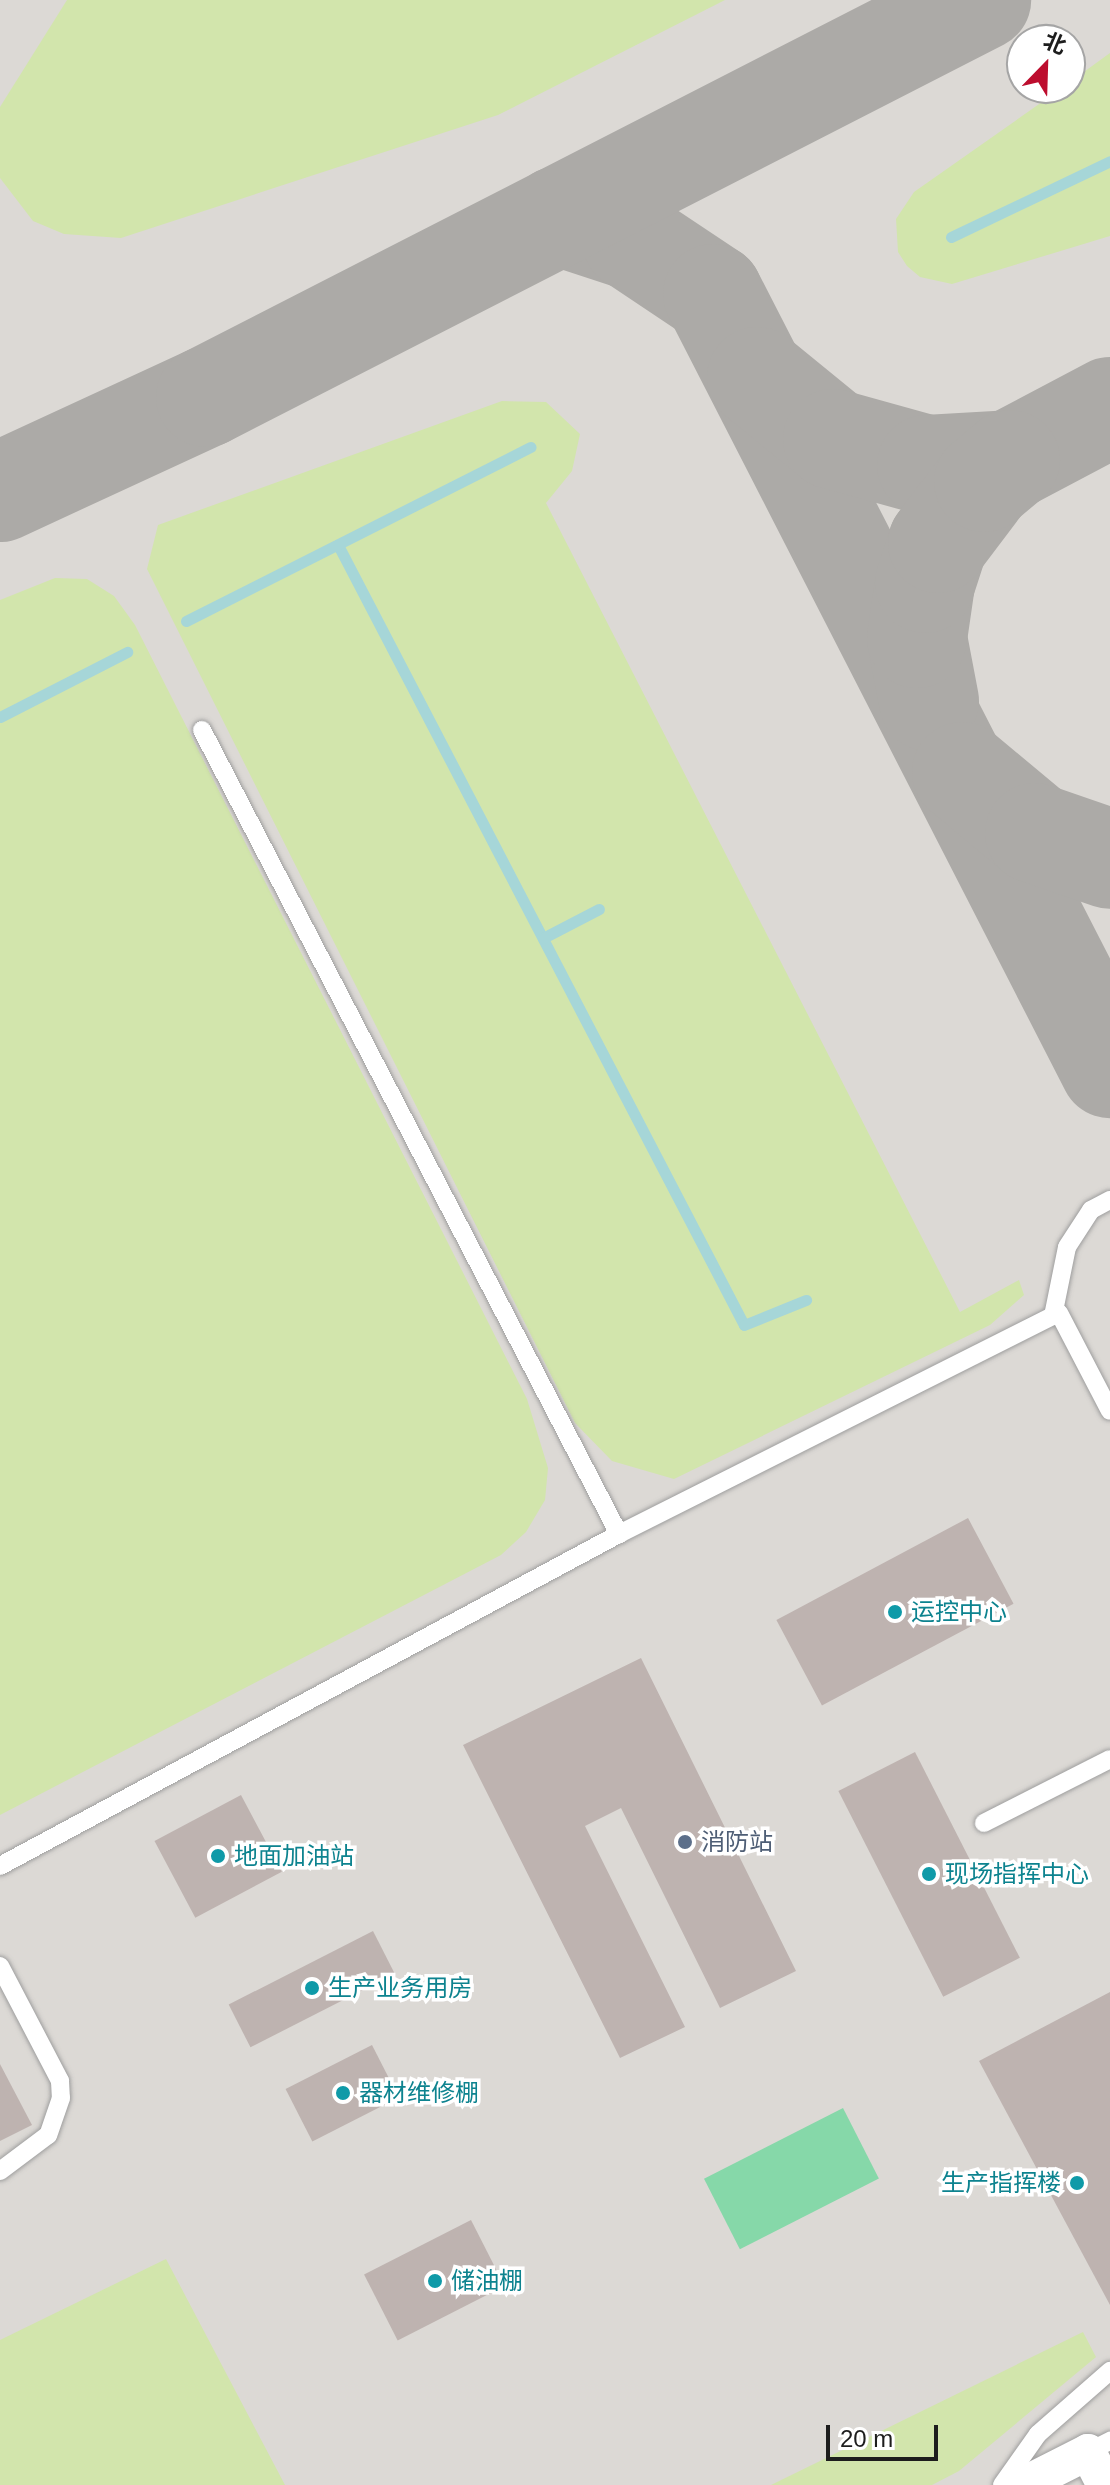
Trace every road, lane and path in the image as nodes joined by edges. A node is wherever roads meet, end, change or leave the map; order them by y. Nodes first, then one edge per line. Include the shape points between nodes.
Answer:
1 (202, 730) dead end
2 (1110, 1200) edge
3 (1053, 1316) junction
4 (1110, 1411) edge
5 (619, 1534) junction
6 (1110, 1759) edge
7 (984, 1823) dead end
8 (0, 1866) edge
9 (0, 1966) edge
10 (0, 2171) edge
11 (1110, 2371) edge
12 (1099, 2446) edge
13 (1002, 2485) edge
14 (1023, 2485) edge
15 (1105, 2485) edge

1 - 5 lane
2 - 3 lane via 1091,1210 1067,1247
3 - 4 lane via 1059,1313
3 - 5 lane
5 - 8 lane
6 - 7 lane
9 - 10 lane via 60,2081 61,2098 48,2135
11 - 13 lane via 1038,2434
12 - 14 street
12 - 15 street

